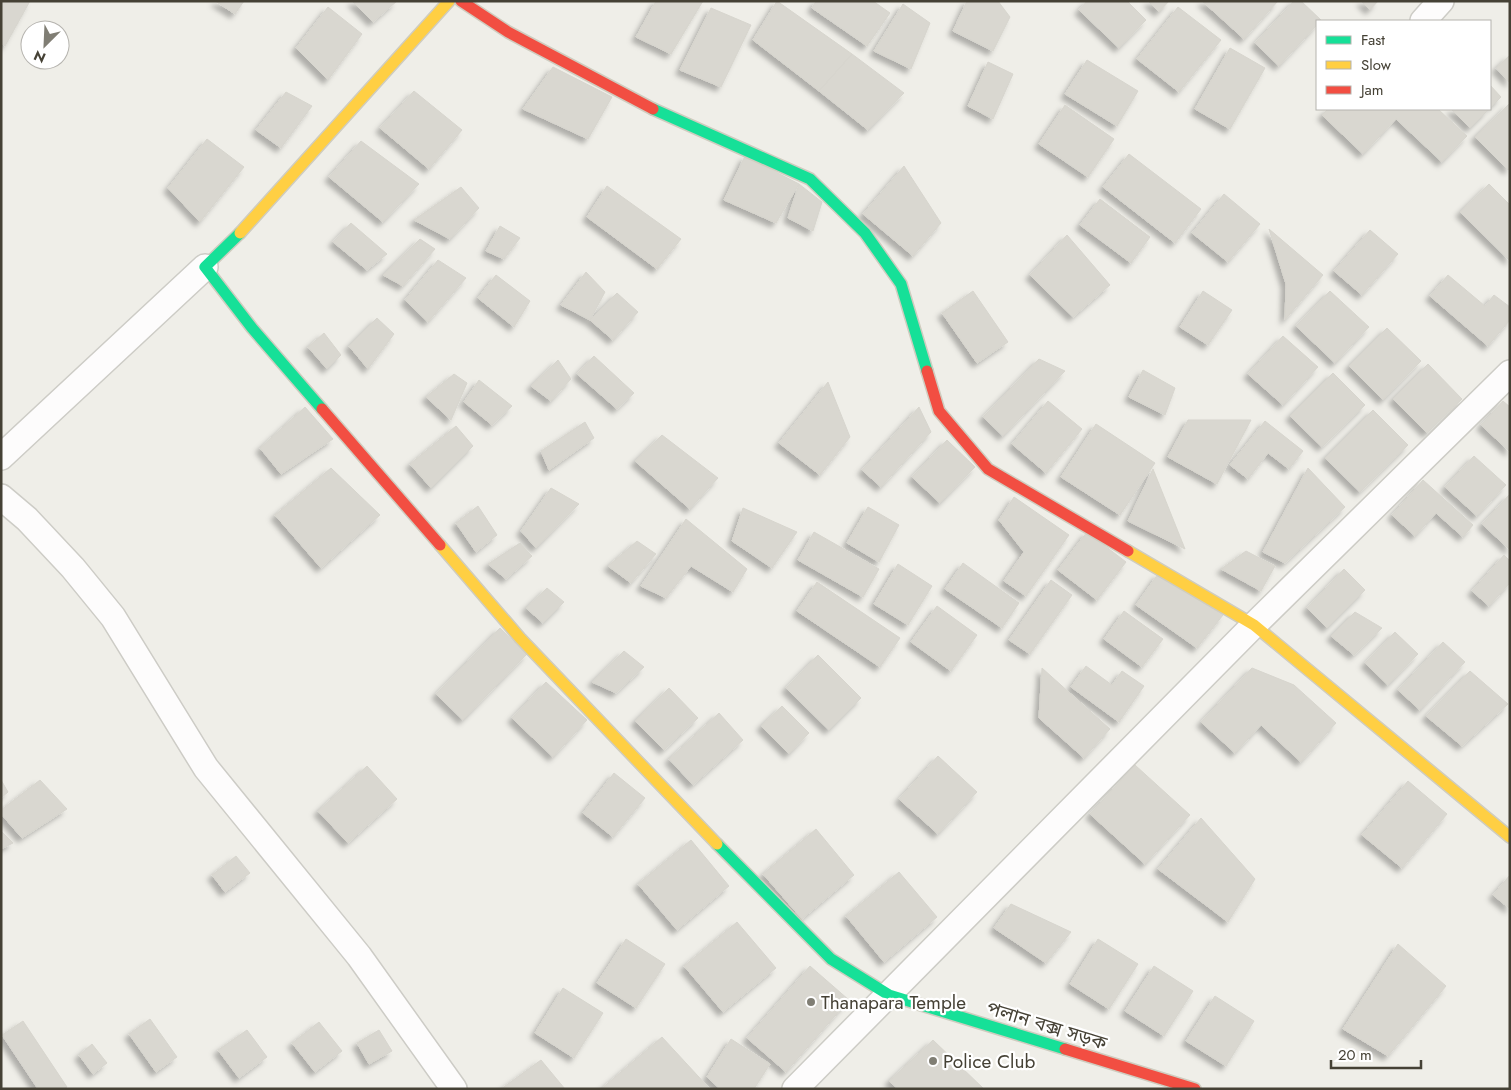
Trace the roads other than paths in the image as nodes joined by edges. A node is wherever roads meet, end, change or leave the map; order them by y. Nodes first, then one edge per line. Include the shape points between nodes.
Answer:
1 (449, 1) edge
2 (461, 1) edge
3 (1441, 1) edge
4 (1424, 20) edge
5 (205, 266) junction
6 (1510, 373) edge
7 (1, 457) edge
8 (1, 497) edge
9 (1254, 626) junction
10 (1510, 837) edge
11 (889, 995) junction
12 (454, 1089) edge
13 (795, 1089) edge
14 (1194, 1089) edge

1 - 5 street via 236,237
2 - 9 street via 508,32 654,109 810,179 865,234 901,284 939,411 988,470
3 - 4 street
5 - 7 street
5 - 11 street, পলান বক্স সড়ক via 252,328 520,638 746,875 831,959
6 - 9 street
8 - 12 street via 27,518 113,617 206,768 359,956
9 - 10 street
9 - 11 street
11 - 13 street
11 - 14 street, পলান বক্স সড়ক

